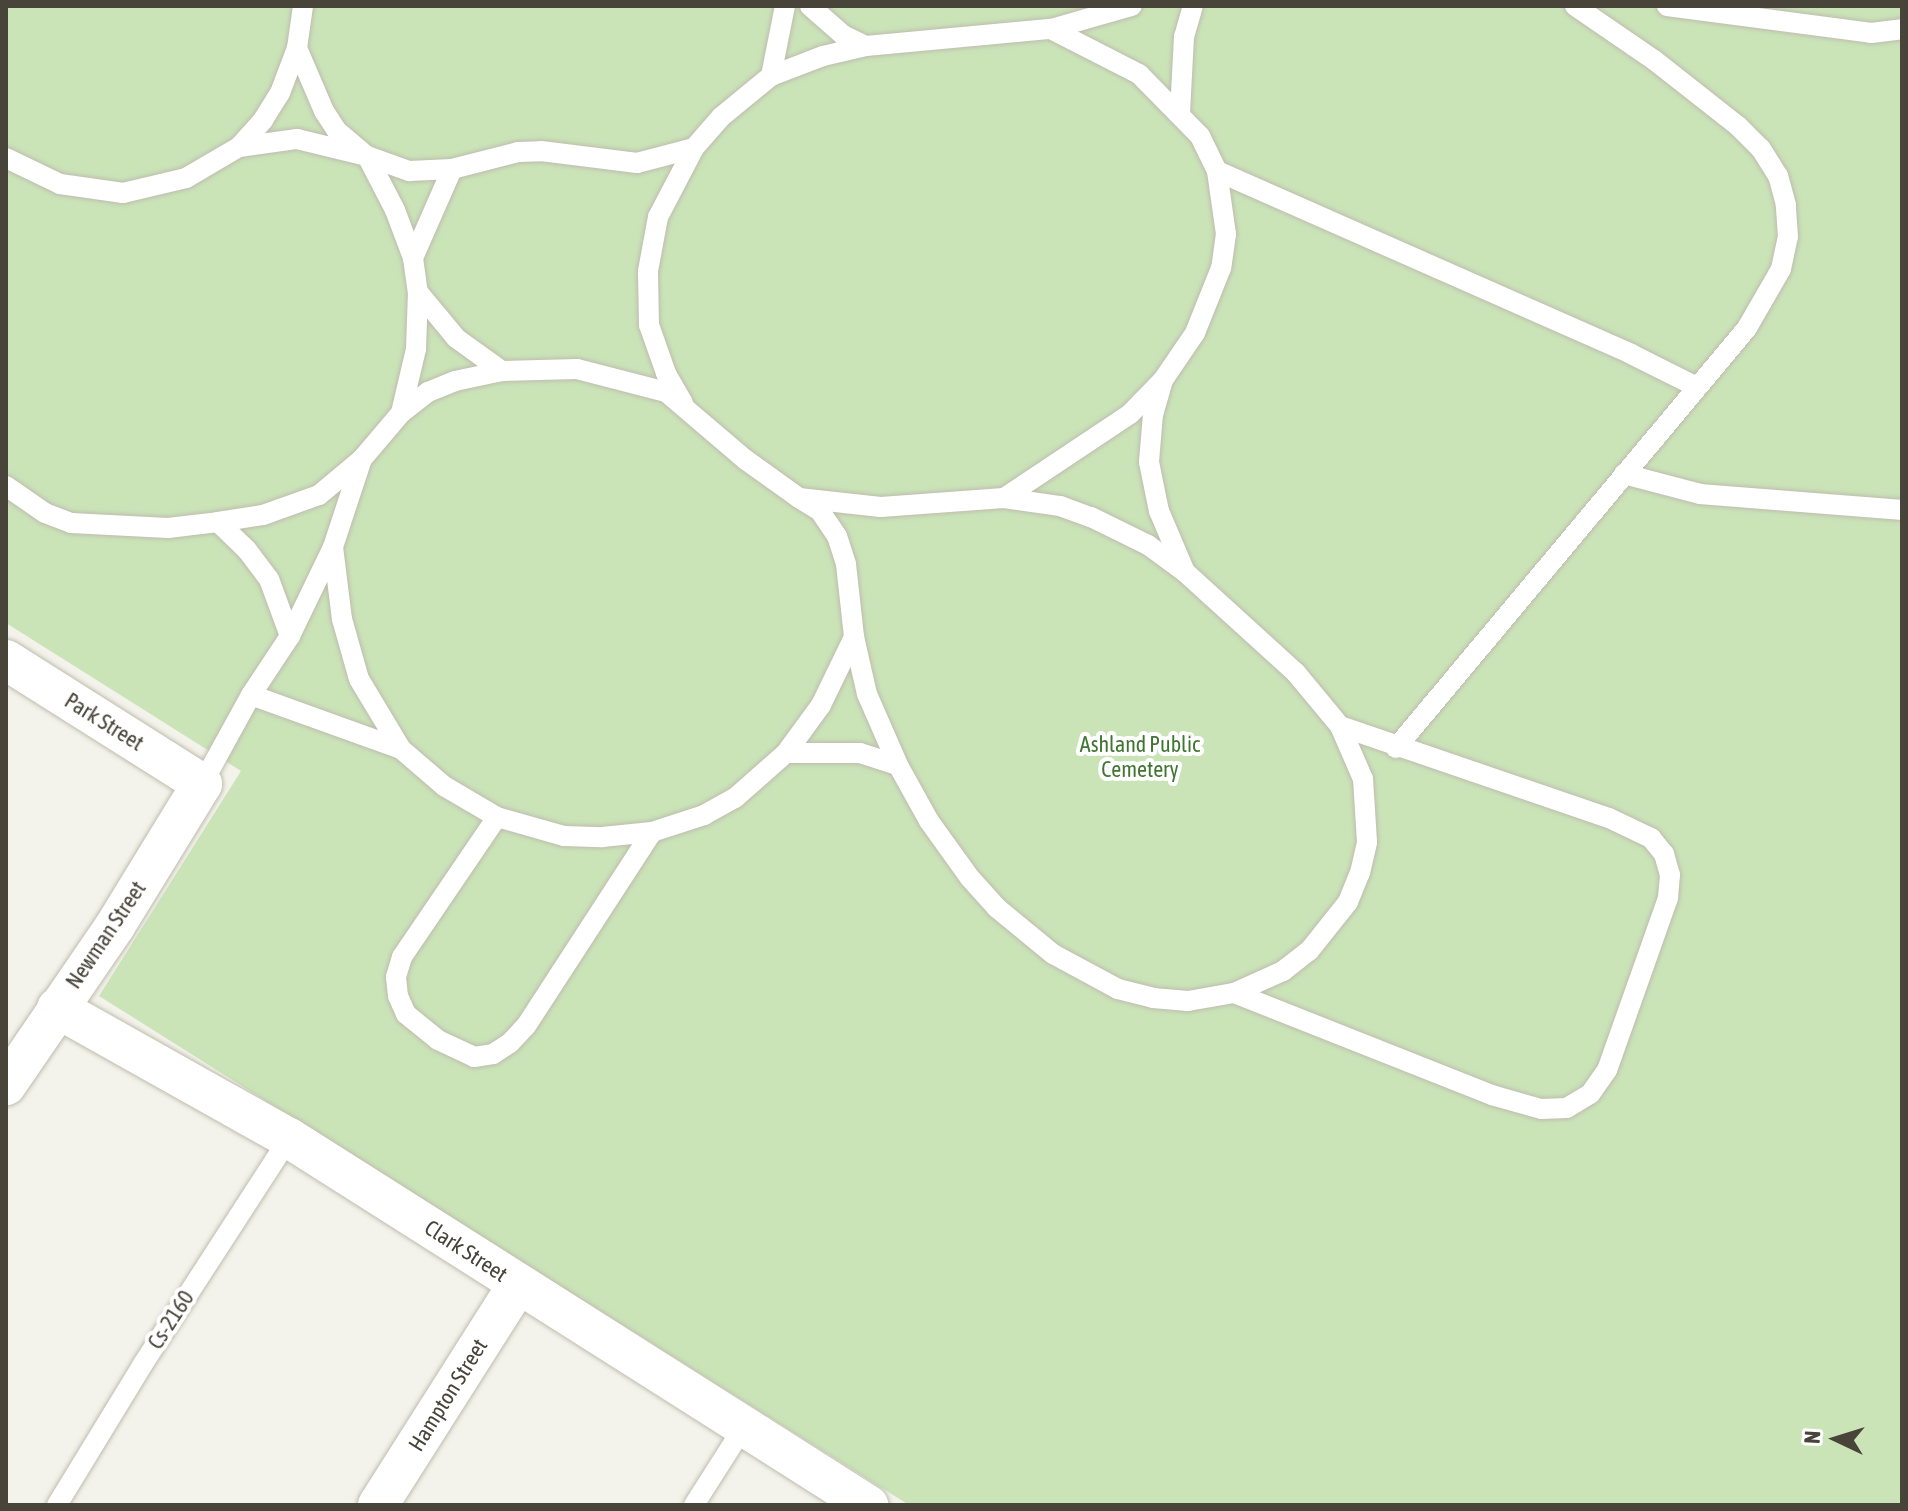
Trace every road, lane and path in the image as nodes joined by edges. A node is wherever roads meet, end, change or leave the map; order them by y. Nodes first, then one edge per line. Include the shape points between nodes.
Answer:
1 (785, 6) edge
2 (810, 6) edge
3 (1132, 6) edge
4 (1193, 6) edge
5 (1575, 6) edge
6 (1667, 6) edge
7 (304, 7) edge
8 (1051, 29) junction
9 (1902, 29) edge
10 (866, 46) junction
11 (297, 48) junction
12 (771, 76) junction
13 (1180, 113) junction
14 (239, 147) junction
15 (694, 148) junction
16 (367, 156) junction
17 (6, 158) edge
18 (452, 169) junction
19 (1217, 171) junction
20 (413, 258) junction
21 (418, 292) junction
22 (502, 371) junction
23 (1163, 380) junction
24 (1697, 387) junction
25 (687, 410) junction
26 (401, 413) junction
27 (362, 459) junction
28 (1624, 474) junction
29 (6, 486) edge
30 (799, 498) junction
31 (1004, 498) junction
32 (1902, 510) edge
33 (218, 522) junction
34 (333, 547) junction
35 (1185, 572) junction
36 (290, 636) junction
37 (854, 637) junction
38 (6, 660) edge
39 (251, 695) junction
40 (1340, 726) junction
41 (1396, 748) junction
42 (401, 749) junction
43 (786, 753) junction
44 (898, 765) junction
45 (202, 784) junction
46 (497, 817) junction
47 (652, 832) junction
48 (1234, 993) junction
49 (57, 1008) junction
50 (6, 1085) edge
51 (289, 1138) junction
52 (518, 1284) junction
53 (745, 1425) junction
54 (57, 1505) edge
55 (378, 1505) edge
56 (694, 1505) edge
57 (868, 1505) edge

1 - 12 lane
2 - 10 lane via 843,35
3 - 8 lane
4 - 13 lane via 1184,37
5 - 24 lane via 1738,126 1778,176 1788,237 1781,269 1747,328
6 - 9 lane via 1871,33
7 - 11 lane
8 - 10 lane
8 - 13 lane via 1139,74
10 - 12 lane
11 - 14 lane via 280,93
11 - 16 lane via 330,121
12 - 15 lane via 721,117
13 - 19 lane via 1200,136
14 - 16 lane via 297,139
14 - 17 lane via 186,178 123,193 60,184
15 - 18 lane via 637,163 518,152
15 - 25 lane via 658,217 648,271 649,325 666,373
16 - 18 lane via 409,171
16 - 20 lane
18 - 20 lane
19 - 23 lane via 1226,234 1221,268 1195,333
19 - 24 lane
20 - 21 lane
21 - 22 lane via 456,338
21 - 26 lane via 416,349
22 - 25 lane via 577,369 666,392
22 - 26 lane via 428,392
23 - 31 lane via 1130,414
23 - 35 lane via 1153,414 1149,462 1159,511
24 - 28 lane
25 - 30 lane
26 - 27 lane
27 - 33 lane via 319,495 263,515
27 - 34 lane
28 - 32 lane via 1700,494
28 - 41 lane
29 - 33 lane via 45,513 71,523 168,528
30 - 31 lane via 881,507
30 - 37 lane via 820,511 837,536 846,564
31 - 35 lane via 1060,506 1091,517 1148,545
33 - 36 lane via 269,579
34 - 36 lane
34 - 42 lane via 342,619 359,679
35 - 40 lane via 1296,673
36 - 39 lane
37 - 43 lane via 821,705
37 - 44 lane via 867,694
38 - 45 street, Park Street
39 - 42 lane
39 - 45 lane
40 - 41 lane
40 - 48 lane via 1363,779 1367,842 1360,873 1348,902 1309,951 1283,971
41 - 48 lane via 1609,818 1651,838 1664,854 1670,875 1668,898 1607,1070 1579,1101 1567,1108 1541,1109 1492,1095
42 - 46 lane via 444,786
43 - 44 lane via 860,753
43 - 47 lane via 735,798
44 - 48 lane via 970,878 1053,954 1118,989 1153,998 1188,1001
45 - 49 street, Newman Street via 115,926
46 - 47 lane via 564,836
46 - 47 lane via 402,957 396,977 406,1014 438,1040 474,1057 493,1054 526,1026
49 - 50 street, Newman Street
49 - 51 street, Clark Street
51 - 52 street, Clark Street
51 - 54 lane, Cs-2160
52 - 53 street, Clark Street
52 - 55 street, Hampton Street
53 - 56 lane
53 - 57 street, Clark Street

